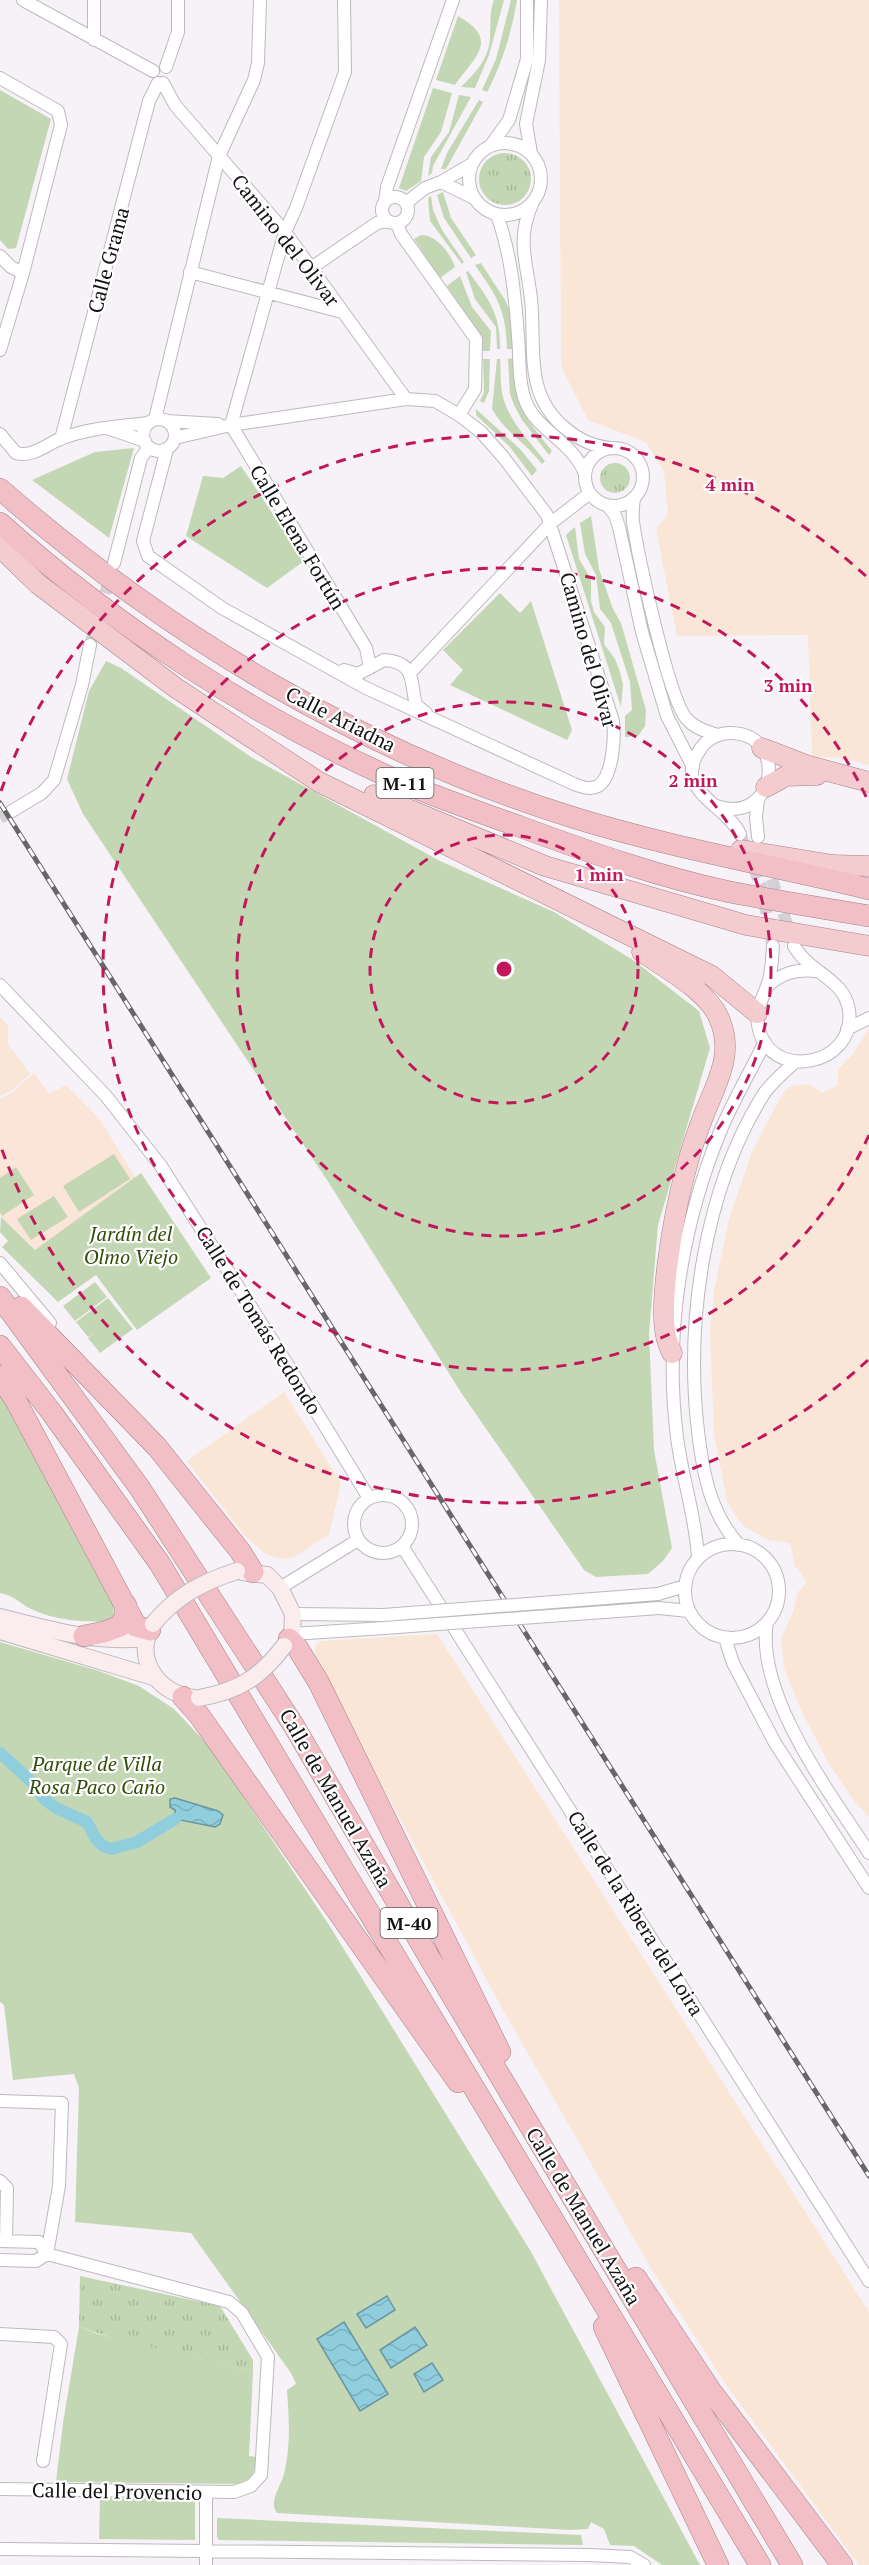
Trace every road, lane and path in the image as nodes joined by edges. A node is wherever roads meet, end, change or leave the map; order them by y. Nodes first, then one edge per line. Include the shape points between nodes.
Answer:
1 (23, 0) edge
2 (94, 0) edge
3 (178, 0) edge
4 (260, 0) edge
5 (344, 0) edge
6 (453, 0) edge
7 (527, 0) edge
8 (541, 0) edge
9 (94, 40) junction
10 (0, 78) edge
11 (158, 79) junction
12 (491, 145) junction
13 (531, 153) junction
14 (219, 156) junction
15 (472, 164) junction
16 (441, 182) junction
17 (474, 198) junction
18 (406, 203) junction
19 (532, 204) junction
20 (497, 215) junction
21 (386, 216) junction
22 (285, 232) junction
23 (0, 256) edge
24 (311, 268) junction
25 (190, 272) junction
26 (23, 273) junction
27 (267, 292) junction
28 (342, 312) junction
29 (0, 350) edge
30 (406, 399) junction
31 (459, 415) junction
32 (158, 421) junction
33 (231, 425) junction
34 (103, 427) junction
35 (0, 434) edge
36 (175, 438) junction
37 (61, 439) junction
38 (147, 444) junction
39 (610, 448) junction
40 (165, 450) junction
41 (585, 474) junction
42 (0, 489) edge
43 (590, 493) junction
44 (634, 498) junction
45 (607, 505) junction
46 (0, 523) edge
47 (551, 523) junction
48 (0, 547) edge
49 (114, 563) tunnel mouth
50 (90, 645) tunnel mouth
51 (424, 655) junction
52 (380, 663) junction
53 (332, 667) junction
54 (411, 677) junction
55 (437, 721) junction
56 (718, 735) junction
57 (264, 746) junction
58 (762, 748) junction
59 (693, 767) junction
60 (869, 782) edge
61 (869, 787) edge
62 (762, 793) junction
63 (716, 806) junction
64 (12, 811) tunnel mouth
65 (574, 818) junction
66 (740, 834) tunnel mouth
67 (758, 837) dead end
68 (869, 866) edge
69 (826, 878) junction
70 (869, 880) edge
71 (869, 889) edge
72 (590, 916) junction
73 (869, 916) edge
74 (773, 946) tunnel mouth
75 (794, 946) tunnel mouth
76 (869, 946) edge
77 (817, 972) junction
78 (0, 985) edge
79 (767, 986) junction
80 (757, 1013) junction
81 (869, 1018) edge
82 (848, 1029) junction
83 (765, 1042) junction
84 (795, 1062) junction
85 (0, 1263) edge
86 (0, 1285) edge
87 (0, 1296) edge
88 (0, 1346) edge
89 (672, 1353) junction
90 (0, 1376) edge
91 (157, 1447) junction
92 (369, 1498) junction
93 (358, 1540) junction
94 (739, 1545) junction
95 (402, 1546) junction
96 (698, 1558) junction
97 (245, 1572) junction
98 (685, 1586) junction
99 (280, 1588) junction
100 (126, 1605) junction
101 (689, 1611) junction
102 (293, 1614) junction
103 (0, 1617) edge
104 (384, 1621) junction
105 (766, 1622) junction
106 (0, 1631) edge
107 (150, 1631) junction
108 (84, 1636) junction
109 (725, 1638) junction
110 (288, 1640) junction
111 (153, 1677) junction
112 (191, 1697) junction
113 (805, 1787) junction
114 (866, 1848) edge
115 (869, 1888) edge
116 (0, 2101) edge
117 (513, 2150) junction
118 (0, 2181) edge
119 (564, 2183) junction
120 (3, 2241) edge
121 (47, 2254) junction
122 (0, 2260) edge
123 (869, 2281) edge
124 (0, 2334) edge
125 (44, 2462) dead end
126 (0, 2489) edge
127 (206, 2492) junction
128 (0, 2549) edge
129 (206, 2551) junction
130 (589, 2560) edge
131 (206, 2565) edge
132 (644, 2565) edge
133 (718, 2565) edge
134 (760, 2565) edge
135 (792, 2565) edge
136 (842, 2565) edge

1 - 9 street
2 - 9 street
3 - 11 street via 178,32
4 - 14 street via 256,72
5 - 22 street via 345,72
6 - 21 street via 387,187
7 - 12 street via 526,59 509,120
8 - 13 street via 539,60 526,124
9 - 11 street
10 - 26 street via 58,111 61,125
11 - 14 street, Camino del Olivar
11 - 37 street, Calle Grama
12 - 13 street via 513,143
12 - 15 street
13 - 19 street via 538,163 542,184
14 - 22 street, Camino del Olivar
14 - 25 street
15 - 16 street
15 - 17 street via 469,181
16 - 17 street
16 - 18 street
17 - 20 street
18 - 21 street via 396,197
18 - 21 street via 407,216
19 - 20 street via 522,212
19 - 39 street via 523,234 538,390 552,414 572,433 593,446
20 - 41 street via 509,255 526,402 538,420 576,455
21 - 24 street
21 - 31 street via 476,339 475,389
22 - 24 street, Camino del Olivar
22 - 27 street
23 - 26 street
24 - 28 street, Camino del Olivar
25 - 27 street
25 - 32 street via 156,415
26 - 29 street
27 - 28 street
27 - 33 street
28 - 30 street, Camino del Olivar
30 - 31 street via 435,401
30 - 33 street
31 - 47 street via 504,458
32 - 33 street
32 - 34 street
32 - 36 street via 173,428
32 - 38 street via 144,432
33 - 36 street
33 - 52 street, Calle Elena Fortún via 366,648
34 - 37 street
34 - 38 street
35 - 37 street via 21,455
36 - 40 street
38 - 40 street
38 - 49 street
39 - 41 street via 593,457
39 - 44 street via 631,453 641,465 643,483
40 - 53 street via 143,542 148,556 222,608
41 - 43 street
42 - 65 highway, Calle Ariadna / M-11 via 89,563 236,665 400,750 486,787
43 - 45 street
43 - 47 street
44 - 45 street via 620,506
44 - 56 street via 635,530 675,696 692,723
45 - 59 street via 619,527 642,632 667,716
46 - 73 highway, Calle Ariadna / M-11 via 142,635 257,709 385,775 650,871 729,891
47 - 51 street
47 - 55 street, Camino del Olivar via 613,722 614,736 603,781 597,787 574,784
48 - 57 highway via 38,584 153,672
50 - 64 street via 54,780 42,793
51 - 52 street
51 - 54 street
52 - 53 street via 358,674
52 - 54 street, Calle Elena Fortún via 401,664
53 - 55 street via 364,687
54 - 55 street via 416,705
56 - 58 street via 740,734
56 - 59 street via 704,745
57 - 72 highway via 319,782
57 - 76 highway via 545,866 746,925
58 - 60 highway
58 - 62 street via 770,770
59 - 63 street via 699,792
61 - 62 highway via 808,774 780,778
62 - 63 street via 739,809
62 - 67 street via 756,817
63 - 66 street
65 - 68 highway via 771,856
65 - 69 highway, Calle Ariadna / M-11 via 698,851
69 - 70 highway
69 - 71 highway, Calle Ariadna / M-11
72 - 80 highway via 712,976
72 - 89 highway via 698,993 717,1015 725,1038 724,1065 684,1174 674,1231 664,1303 666,1337
74 - 79 street
75 - 77 street
77 - 79 street via 799,969 781,975
77 - 82 street via 832,980 844,994 849,1011
78 - 92 street, Calle de Tomás Redondo via 106,1096 161,1166
79 - 80 street
80 - 83 street via 758,1028
81 - 82 street
82 - 84 street via 834,1050 812,1061
83 - 84 street via 783,1058
83 - 89 street via 707,1167 687,1242
84 - 94 street via 765,1092 738,1146 708,1238 696,1305 694,1378 700,1450 716,1512
85 - 91 street
86 - 91 highway
87 - 119 highway, Calle de Manuel Azaña / M-40 via 140,1487 217,1604 294,1726
88 - 117 highway, Calle de Manuel Azaña / M-40 via 160,1564
89 - 96 street via 677,1437
90 - 100 highway
91 - 97 highway via 240,1551
92 - 93 street via 354,1517
92 - 95 street via 394,1497 407,1508 412,1524
93 - 95 street via 379,1553
93 - 99 street
94 - 96 street via 713,1548
94 - 105 street via 759,1553 774,1572 778,1600
95 - 123 street, Calle de la Ribera del Loira
96 - 98 street
97 - 99 main road via 267,1575
97 - 107 main road, bridge via 190,1589 167,1607
98 - 101 street
98 - 104 street, bridge via 658,1594
99 - 102 main road
100 - 107 highway via 136,1626
100 - 108 highway via 120,1626
101 - 104 street, bridge via 659,1608
101 - 109 street via 707,1632
102 - 104 street
102 - 110 main road
103 - 108 main road
104 - 110 street
105 - 109 street via 748,1635
105 - 114 street via 766,1661 790,1722 805,1754
106 - 111 main road
107 - 108 main road via 123,1641
107 - 111 main road via 146,1658
109 - 113 street via 753,1703
110 - 112 main road, bridge via 269,1666 248,1682 222,1694
110 - 119 highway via 297,1647 319,1683
111 - 112 main road via 168,1689
112 - 117 highway via 199,1715 459,2084
113 - 114 street via 822,1800 848,1841
113 - 115 street
116 - 121 street via 62,2103 59,2186
117 - 133 highway via 634,2386
117 - 134 highway, Calle de Manuel Azaña / M-40
118 - 120 street via 6,2188
119 - 135 highway, Calle de Manuel Azaña / M-40
119 - 136 highway via 633,2272 711,2391
120 - 121 street via 39,2242
121 - 122 street via 36,2261
121 - 127 street, Calle del Provencio via 228,2302 242,2313 268,2357 264,2461 261,2475 251,2486 234,2492
124 - 125 street via 54,2337 61,2344
126 - 127 street, Calle del Provencio
127 - 129 street
128 - 129 street
129 - 130 street
129 - 131 street
130 - 132 street via 630,2557

